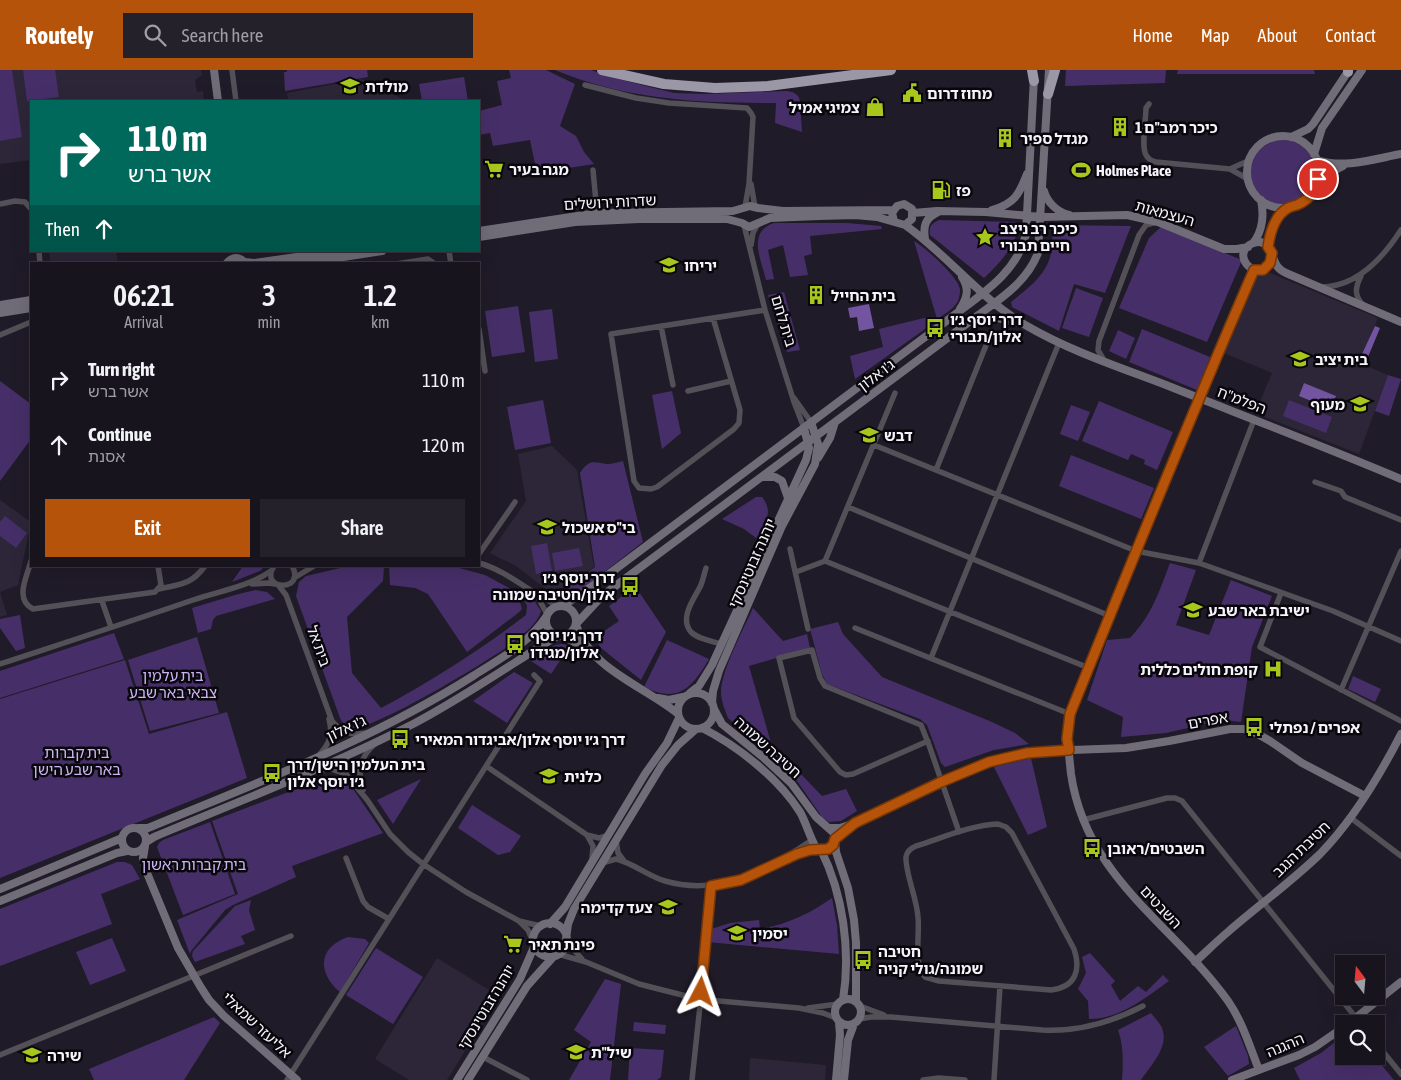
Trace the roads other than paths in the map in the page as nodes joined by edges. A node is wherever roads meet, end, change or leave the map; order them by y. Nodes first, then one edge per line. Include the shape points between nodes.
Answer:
1 (210, 70) edge
2 (214, 70) edge
3 (232, 70) edge
4 (602, 70) edge
5 (891, 70) edge
6 (1049, 70) edge
7 (1055, 70) edge
8 (1362, 70) edge
9 (1348, 71) edge
10 (1034, 74) edge
11 (585, 85) dead end
12 (1048, 94) junction
13 (213, 100) edge
14 (218, 100) edge
15 (236, 100) edge
16 (1150, 104) dead end
17 (1290, 138) junction
18 (1401, 154) edge
19 (1316, 157) junction
20 (1250, 160) junction
21 (1349, 164) junction
22 (1029, 168) junction
23 (1230, 169) junction
24 (593, 170) dead end
25 (749, 177) junction
26 (1248, 179) junction
27 (1318, 179) junction
28 (1043, 188) junction
29 (1261, 200) junction
30 (0, 204) edge
31 (30, 208) edge
32 (744, 208) junction
33 (756, 208) junction
34 (1288, 208) junction
35 (893, 210) junction
36 (940, 211) junction
37 (986, 212) junction
38 (913, 213) junction
39 (597, 214) junction
40 (1028, 215) junction
41 (1075, 216) junction
42 (1041, 217) junction
43 (894, 221) junction
44 (1158, 222) junction
45 (759, 223) junction
46 (743, 224) junction
47 (905, 225) junction
48 (1401, 230) edge
49 (480, 231) edge
50 (480, 237) edge
51 (925, 239) junction
52 (1251, 245) junction
53 (1268, 247) junction
54 (332, 252) edge
55 (376, 252) edge
56 (751, 255) junction
57 (1272, 256) junction
58 (229, 258) edge
59 (243, 259) edge
60 (261, 262) edge
61 (311, 262) edge
62 (409, 262) edge
63 (432, 262) edge
64 (957, 269) junction
65 (1254, 270) junction
66 (1362, 274) junction
67 (1316, 287) junction
68 (983, 293) junction
69 (30, 300) edge
70 (994, 303) junction
71 (0, 305) edge
72 (1365, 307) junction
73 (30, 308) edge
74 (765, 310) junction
75 (0, 313) edge
76 (958, 313) junction
77 (713, 318) junction
78 (973, 319) junction
79 (30, 322) edge
80 (1401, 322) edge
81 (661, 326) junction
82 (1028, 327) junction
83 (991, 333) dead end
84 (0, 335) edge
85 (480, 336) edge
86 (978, 337) dead end
87 (987, 342) junction
88 (1059, 343) junction
89 (1105, 362) junction
90 (485, 371) dead end
91 (731, 381) junction
92 (673, 385) dead end
93 (688, 391) dead end
94 (895, 393) dead end
95 (792, 395) junction
96 (1198, 398) junction
97 (1254, 420) junction
98 (811, 422) junction
99 (835, 422) junction
100 (804, 428) junction
101 (816, 436) junction
102 (808, 442) junction
103 (874, 445) junction
104 (814, 464) junction
105 (936, 470) junction
106 (762, 477) junction
107 (1401, 479) edge
108 (1315, 482) dead end
109 (997, 495) junction
110 (788, 499) junction
111 (516, 502) dead end
112 (848, 507) junction
113 (1401, 520) edge
114 (790, 550) dead end
115 (1136, 551) junction
116 (1401, 551) edge
117 (480, 553) edge
118 (972, 558) junction
119 (825, 561) junction
120 (1399, 561) edge
121 (480, 562) edge
122 (1199, 563) junction
123 (30, 565) edge
124 (158, 567) edge
125 (205, 567) edge
126 (292, 567) edge
127 (311, 567) edge
128 (273, 568) edge
129 (706, 568) dead end
130 (796, 572) junction
131 (292, 581) junction
132 (245, 585) junction
133 (278, 585) junction
134 (159, 589) junction
135 (534, 593) junction
136 (1281, 593) junction
137 (102, 600) junction
138 (290, 604) junction
139 (561, 606) junction
140 (950, 612) junction
141 (547, 616) junction
142 (1110, 616) junction
143 (576, 624) junction
144 (111, 627) junction
145 (1368, 627) junction
146 (855, 628) dead end
147 (808, 629) dead end
148 (560, 636) junction
149 (1401, 641) edge
150 (720, 644) junction
151 (593, 653) junction
152 (931, 658) junction
153 (0, 664) edge
154 (1089, 668) junction
155 (534, 675) dead end
156 (1341, 690) junction
157 (686, 695) junction
158 (652, 696) junction
159 (323, 698) junction
160 (713, 706) junction
161 (1070, 714) junction
162 (678, 716) junction
163 (1401, 721) edge
164 (699, 728) junction
165 (372, 732) junction
166 (1401, 734) edge
167 (379, 741) junction
168 (928, 741) junction
169 (1069, 750) junction
170 (318, 757) junction
171 (486, 766) junction
172 (314, 770) junction
173 (941, 782) junction
174 (1365, 796) junction
175 (368, 801) junction
176 (1351, 818) junction
177 (1083, 820) junction
178 (855, 823) junction
179 (828, 827) junction
180 (138, 828) junction
181 (959, 832) junction
182 (587, 835) junction
183 (612, 837) junction
184 (122, 838) junction
185 (812, 838) junction
186 (835, 841) junction
187 (145, 844) junction
188 (820, 849) junction
189 (129, 851) junction
190 (1401, 856) edge
191 (346, 858) dead end
192 (786, 858) junction
193 (592, 862) junction
194 (423, 864) junction
195 (600, 864) junction
196 (628, 864) junction
197 (150, 879) junction
198 (711, 886) junction
199 (0, 889) edge
200 (0, 901) edge
201 (1264, 903) junction
202 (388, 919) junction
203 (519, 921) junction
204 (550, 924) junction
205 (541, 926) junction
206 (291, 936) dead end
207 (566, 940) junction
208 (534, 944) junction
209 (556, 955) junction
210 (586, 962) junction
211 (1195, 962) junction
212 (194, 976) junction
213 (1401, 982) edge
214 (1000, 986) junction
215 (701, 992) junction
216 (694, 998) junction
217 (708, 1000) junction
218 (841, 1002) junction
219 (858, 1004) junction
220 (700, 1006) junction
221 (1143, 1006) dead end
222 (799, 1008) junction
223 (1354, 1015) edge
224 (1365, 1015) edge
225 (890, 1017) junction
226 (838, 1020) junction
227 (856, 1022) junction
228 (998, 1026) junction
229 (1335, 1033) edge
230 (1385, 1054) edge
231 (0, 1055) edge
232 (483, 1056) junction
233 (1259, 1070) junction
234 (1401, 1074) edge
235 (291, 1078) edge
236 (457, 1080) edge
237 (468, 1080) edge
238 (527, 1080) edge
239 (692, 1080) edge
240 (836, 1080) edge
241 (844, 1080) edge
242 (923, 1080) edge
243 (965, 1080) edge
244 (994, 1080) edge
245 (1232, 1080) edge

1 - 13 street
2 - 14 street
3 - 15 street
4 - 5 highway via 664,84 715,88 768,86
6 - 12 street, ג'ו אלון
7 - 12 highway
8 - 19 street via 1322,128
9 - 17 street via 1313,124
10 - 22 street, ג'ו אלון
11 - 25 street via 669,103 747,108 753,117
12 - 28 street, ג'ו אלון
16 - 23 street via 1146,108 1144,148 1150,160
17 - 19 street via 1304,143
17 - 20 street via 1268,140 1258,147
18 - 21 street
19 - 21 street via 1330,164
19 - 27 street
20 - 23 street
20 - 26 street
21 - 27 street
22 - 37 street via 1011,202
22 - 40 street, ג'ו אלון
23 - 26 street
24 - 39 street
25 - 32 street
25 - 33 street
26 - 29 street
27 - 34 street via 1307,199
28 - 41 street via 1054,206 1064,214
28 - 42 street, ג'ו אלון
29 - 34 street via 1274,207
29 - 52 street via 1262,223
30 - 31 street via 22,201
32 - 33 street
32 - 39 street, שדרות ירושלים via 733,211
32 - 46 street via 740,217
33 - 35 street via 783,211
33 - 45 street via 761,216
34 - 53 street via 1276,221
35 - 38 street via 904,204
35 - 43 street
36 - 37 street
36 - 38 street
36 - 51 street via 924,224
37 - 40 street
38 - 47 street
39 - 49 street, שדרות ירושלים
40 - 42 street
40 - 68 street, ג'ו אלון via 1021,250 1004,274
41 - 42 street, העצמאות
41 - 44 street, העצמאות via 1127,215
42 - 70 street, ג'ו אלון via 1034,264 1022,281
43 - 45 street via 846,216 781,217
43 - 47 street
44 - 52 street, העצמאות via 1224,249
44 - 89 street via 1146,224 1140,235 1099,340 1098,350
45 - 46 street via 750,227
45 - 56 street, בית לחם via 752,233
46 - 50 street, שדרות ירושלים via 727,219 602,221
46 - 56 street, בית לחם
47 - 51 street
48 - 66 street
51 - 64 street
52 - 53 street via 1261,243
52 - 65 street via 1244,254 1244,260
53 - 57 street
54 - 60 street
55 - 61 street
56 - 74 street, בית לחם
57 - 65 street via 1265,269
57 - 67 street via 1278,268
58 - 59 street
62 - 63 street via 428,259
64 - 68 street
64 - 76 street via 968,288
65 - 96 street, השבטים
66 - 67 street via 1342,285
66 - 72 street via 1355,288
67 - 72 street
68 - 70 street
68 - 76 street, ג'ו אלון
69 - 71 street
70 - 78 street, ג'ו אלון
70 - 82 street, הפלמ"ח
72 - 80 street
73 - 75 street
74 - 77 street
74 - 95 street, בית לחם
76 - 98 street, ג'ו אלון
77 - 81 street
77 - 91 street
78 - 82 street via 996,317
78 - 99 street, ג'ו אלון
79 - 84 street
81 - 91 street via 611,334 634,481 639,488 657,487 734,429 739,423 740,410
81 - 92 street
82 - 88 street, הפלמ"ח
83 - 87 street
85 - 90 street
86 - 87 street
87 - 105 street
88 - 89 street, הפלמ"ח
88 - 109 street
89 - 96 street, הפלמ"ח
91 - 93 street
94 - 103 street
95 - 98 street, בית לחם
95 - 100 street, בית לחם
96 - 97 street, הפלמ"ח
96 - 115 street, השבטים
97 - 107 street, הפלמ"ח
97 - 122 street
98 - 100 street, ג'ו אלון
98 - 101 street, בית לחם
99 - 101 street, ג'ו אלון
99 - 104 street
100 - 102 street, יוהנה זבוטינסקי
100 - 139 street, ג'ו אלון via 601,580
101 - 102 street, ג'ו אלון
101 - 104 street, יוהנה זבוטינסקי via 818,450
102 - 106 street, ג'ו אלון
102 - 110 street, יוהנה זבוטינסקי via 809,453
103 - 105 street
103 - 112 street
104 - 160 street, יוהנה זבוטינסקי via 782,526 719,672 713,691
105 - 109 street
106 - 110 street via 771,476 782,481
106 - 143 street, ג'ו אלון via 602,596
108 - 113 street
109 - 115 street
109 - 118 street
110 - 150 street, יוהנה זבוטינסקי
111 - 117 street
112 - 118 street
112 - 119 street
114 - 130 street
115 - 122 street
115 - 142 street, השבטים
116 - 120 street
118 - 140 street
118 - 142 street
119 - 130 street
119 - 140 street
120 - 145 street
121 - 135 street
122 - 136 street
123 - 137 street via 22,593 28,606 34,609
124 - 134 street
125 - 134 street via 195,579
126 - 131 street, בית אל via 295,574
127 - 131 street
128 - 132 street
128 - 133 street, בית אל via 272,580
129 - 150 street via 689,608 687,622 691,632 697,636
130 - 147 street
131 - 133 street via 285,586
131 - 138 street, בית אל via 288,590
132 - 133 street via 268,582
132 - 144 street
133 - 138 street, בית אל
134 - 137 street
135 - 139 street
135 - 141 street
136 - 145 street
136 - 156 street via 1260,647
137 - 144 street
138 - 159 street, בית אל
139 - 141 street via 552,608
139 - 143 street via 572,610
140 - 152 street
140 - 154 street
141 - 148 street via 547,626 553,634
141 - 165 street, ג'ו אלון via 533,634 491,665 434,700
142 - 154 street, השבטים
143 - 148 street via 571,633
143 - 151 street
144 - 153 street
145 - 149 street
145 - 156 street
146 - 152 street
148 - 151 street
148 - 167 street, ג'ו אלון via 440,709
150 - 157 street, יוהנה זבוטינסקי via 706,676
151 - 158 street via 617,674
152 - 161 street
154 - 161 street, השבטים
155 - 171 street via 540,680
156 - 163 street
157 - 158 street via 669,700
157 - 160 street via 695,692 706,695
157 - 162 street via 678,707
158 - 162 street
159 - 165 street, בית אל via 332,721 342,731 356,734
159 - 170 street, בית אל via 332,728 330,743
160 - 164 street via 711,720
160 - 179 street, חטיבה שמונה via 722,724 791,783 816,817
161 - 169 street, השבטים
162 - 164 street via 686,726
162 - 183 street via 667,744 645,774
164 - 183 street via 678,745 662,765
164 - 185 street, חטיבה שמונה via 742,754 783,790 802,814
165 - 170 street, ג'ו אלון
166 - 174 street, חטיבת הנגב
167 - 172 street, ג'ו אלון
167 - 175 street via 364,757 360,767 359,780
168 - 168 street via 921,725 825,686 812,650 779,658 794,718 840,772 853,774
168 - 173 street
169 - 173 street, אפרים via 1007,757
169 - 174 street, אפרים via 1126,748 1244,729
169 - 177 street, השבטים via 1073,787
170 - 180 street, ג'ו אלון via 148,828
171 - 182 street
171 - 194 street
172 - 175 street via 331,769 346,774
172 - 187 street, ג'ו אלון via 154,837
173 - 178 street, אפרים
173 - 181 street
174 - 176 street, חטיבת הנגב
175 - 194 street via 390,834
176 - 190 street
176 - 201 street, חטיבת הנגב via 1320,854
177 - 201 street via 1175,798 1187,807
177 - 211 street, השבטים via 1120,882
178 - 179 street via 840,828
178 - 186 street
179 - 185 street via 817,828
179 - 186 street via 834,832
180 - 184 street via 129,829
180 - 187 street via 145,835
181 - 214 street via 910,848 907,853 906,864 918,915 919,968 930,979
181 - 214 street via 998,824 1006,827 1078,959 1076,976 1072,982 1058,989
182 - 183 street
182 - 193 street via 593,846
183 - 193 street
183 - 195 street
183 - 196 street via 618,853
184 - 189 street via 122,845
184 - 199 street
185 - 188 street
185 - 192 street
186 - 188 street via 831,848
186 - 219 street via 854,920
187 - 189 street via 139,852
187 - 197 street, אליעזר שמאלי via 143,858
188 - 192 street
188 - 218 street via 837,891 843,921 845,956
189 - 197 street, אליעזר שמאלי
189 - 200 street
191 - 202 street via 363,902
192 - 198 street via 741,880
193 - 204 street via 565,907
194 - 202 street
194 - 203 street
195 - 196 street via 616,859
195 - 207 street via 571,914
196 - 198 street via 666,881 688,886
197 - 212 street, אליעזר שמאלי via 178,948
198 - 215 street
201 - 211 street, חטיבת הנגב
201 - 223 street
202 - 235 street
203 - 205 street
203 - 208 street via 528,930
204 - 205 street
204 - 207 street via 563,930
205 - 208 street via 535,933
206 - 212 street
207 - 209 street via 564,949
207 - 210 street
208 - 209 street via 540,954
208 - 236 street, יוהנה זבוטינסקי via 520,980
209 - 210 street
209 - 232 street, יוהנה זבוטינסקי via 528,986
210 - 216 street via 639,984
211 - 233 street, השבטים via 1232,1007
212 - 231 street
212 - 235 street, אליעזר שמאלי via 222,1014
213 - 224 street
214 - 228 street
215 - 216 street
215 - 217 street
216 - 220 street via 695,1004
217 - 220 street
217 - 222 street
218 - 219 street via 850,1000
218 - 222 street
218 - 226 street via 835,1012
219 - 225 street
219 - 227 street via 861,1013
220 - 239 street
221 - 228 street via 1111,1020 1063,1030
222 - 226 street
225 - 227 street via 871,1017
225 - 228 street
226 - 227 street via 844,1025
226 - 240 street
227 - 241 street via 848,1040
228 - 244 street
229 - 233 street, ההגנה via 1315,1047
230 - 234 street
232 - 237 street, יוהנה זבוטינסקי
232 - 238 street
233 - 245 street, ההגנה
242 - 243 street

